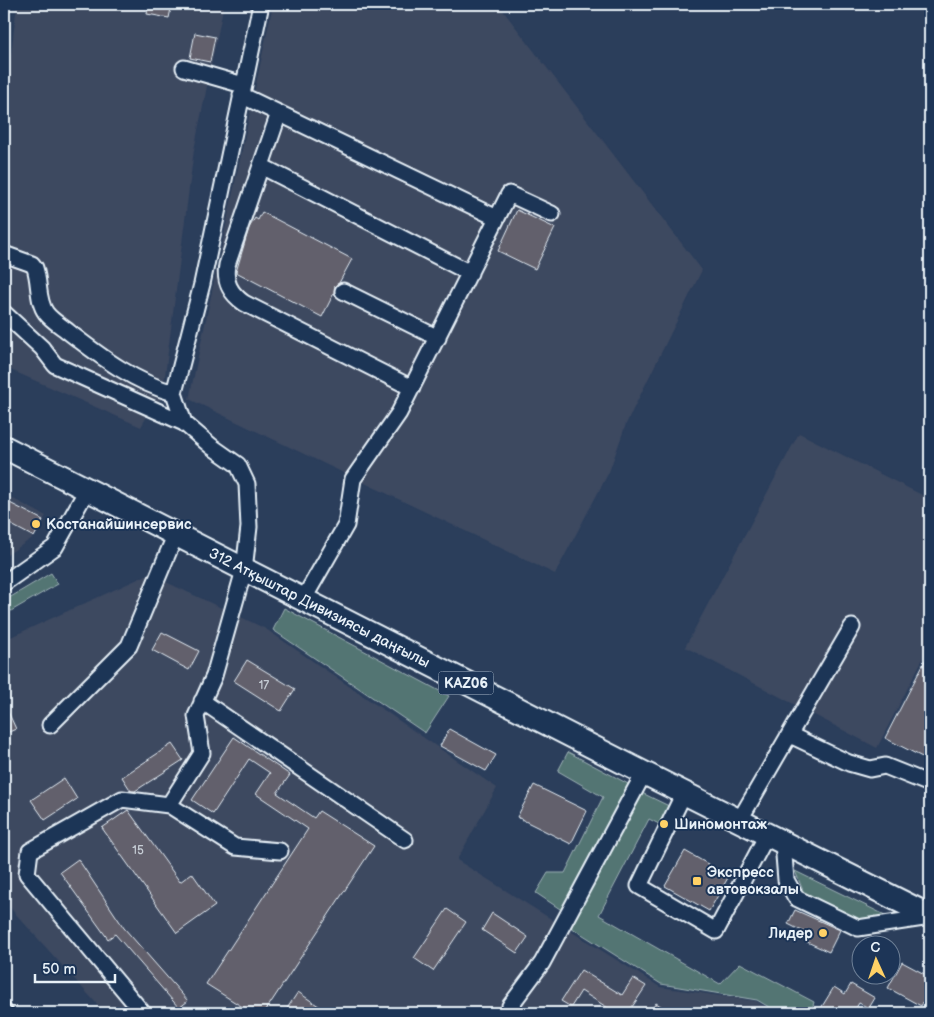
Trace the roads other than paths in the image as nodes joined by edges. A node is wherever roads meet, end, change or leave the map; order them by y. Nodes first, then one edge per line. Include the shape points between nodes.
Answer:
1 (261, 4) edge
2 (184, 68) dead end
3 (242, 90) junction
4 (279, 114) junction
5 (261, 166) junction
6 (552, 214) dead end
7 (497, 218) junction
8 (4, 254) edge
9 (470, 273) junction
10 (343, 291) dead end
11 (4, 313) edge
12 (438, 338) junction
13 (412, 388) junction
14 (174, 393) junction
15 (184, 423) junction
16 (4, 447) edge
17 (87, 490) junction
18 (175, 536) junction
19 (244, 570) junction
20 (4, 583) edge
21 (303, 600) junction
22 (852, 626) dead end
23 (202, 701) junction
24 (50, 725) dead end
25 (790, 735) junction
26 (644, 773) junction
27 (930, 784) edge
28 (684, 793) junction
29 (169, 805) junction
30 (740, 822) junction
31 (775, 839) junction
32 (405, 840) dead end
33 (280, 850) dead end
34 (930, 916) edge
35 (510, 1006) dead end
36 (143, 1013) edge

1 - 3 lane
2 - 3 lane
3 - 4 lane
3 - 14 lane via 202,284
4 - 5 lane
4 - 7 lane
5 - 9 lane
5 - 13 lane via 227,265 225,275 231,291 244,303
6 - 7 lane via 509,194
7 - 9 lane
8 - 14 lane via 32,264 46,313 58,324 124,371
9 - 12 lane
10 - 12 lane
11 - 15 lane via 56,365
12 - 13 lane
13 - 21 lane via 353,479 346,525
14 - 15 lane
15 - 19 lane via 238,465 247,484 249,527
16 - 17 highway, 312 Атқыштар Дивизиясы даңғылы / KАZ06
17 - 18 highway, 312 Атқыштар Дивизиясы даңғылы / KАZ06
17 - 20 lane via 55,547
18 - 19 highway, 312 Атқыштар Дивизиясы даңғылы / KАZ06
18 - 24 lane via 128,646
19 - 21 highway, 312 Атқыштар Дивизиясы даңғылы / KАZ06
19 - 23 lane via 214,676
21 - 26 highway, 312 Атқыштар Дивизиясы даңғылы / KАZ06
22 - 25 lane
23 - 29 lane via 196,716 202,753
23 - 32 lane
25 - 27 lane via 849,763 870,769 886,766
25 - 30 lane
26 - 28 highway, 312 Атқыштар Дивизиясы даңғылы / KАZ06
26 - 35 lane via 542,963
28 - 30 highway, 312 Атқыштар Дивизиясы даңғылы / KАZ06
28 - 31 lane via 639,886 716,931
29 - 33 lane via 234,847
29 - 36 lane via 122,799 30,852 27,874
30 - 31 highway, 312 Атқыштар Дивизиясы даңғылы / KАZ06
31 - 34 highway, 312 Атқыштар Дивизиясы даңғылы / KАZ06
31 - 34 lane via 786,880 796,898 840,920 858,928

